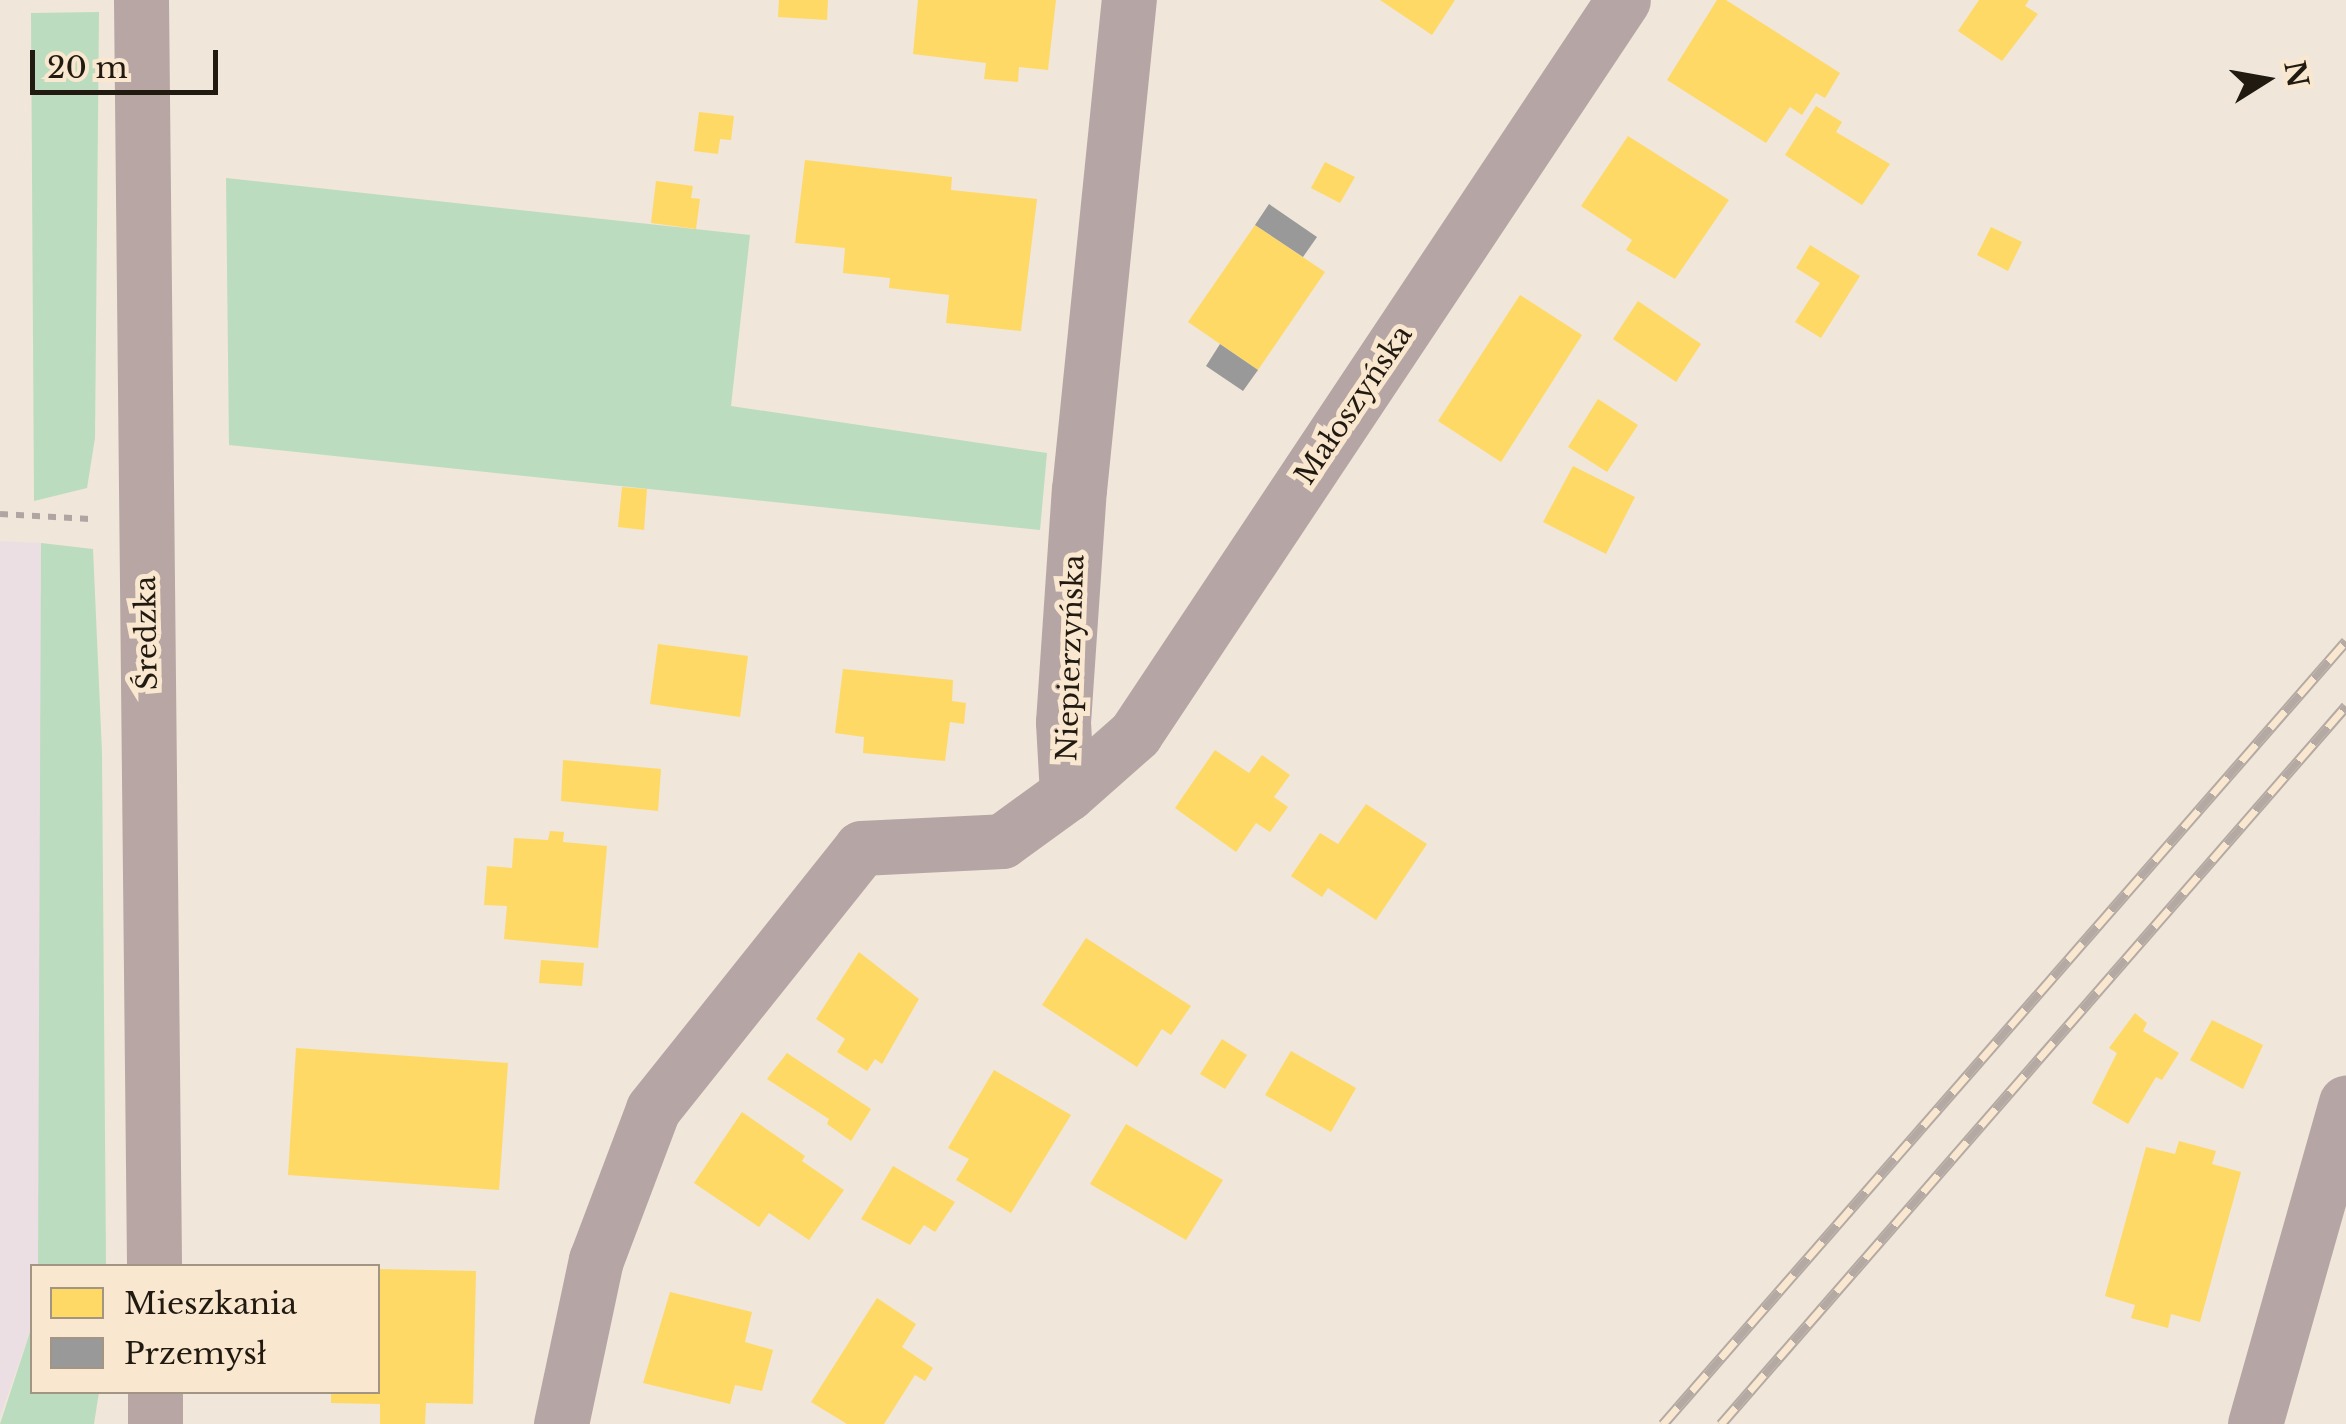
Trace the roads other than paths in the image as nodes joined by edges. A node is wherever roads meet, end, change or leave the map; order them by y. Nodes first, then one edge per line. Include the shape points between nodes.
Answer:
1 (141, 0) edge
2 (1128, 0) edge
3 (1623, 0) edge
4 (1067, 794) junction
5 (2346, 1103) edge
6 (154, 1264) edge
7 (155, 1394) edge
8 (156, 1424) edge
9 (561, 1424) edge
10 (2255, 1424) edge

1 - 6 main road, Średzka
2 - 4 street, Niepierzyńska via 1079,490 1063,722
3 - 4 street, Małoszyńska via 1135,734
4 - 9 street, Niepierzyńska via 1002,841 861,848 654,1109 596,1260
5 - 10 street
7 - 8 main road

